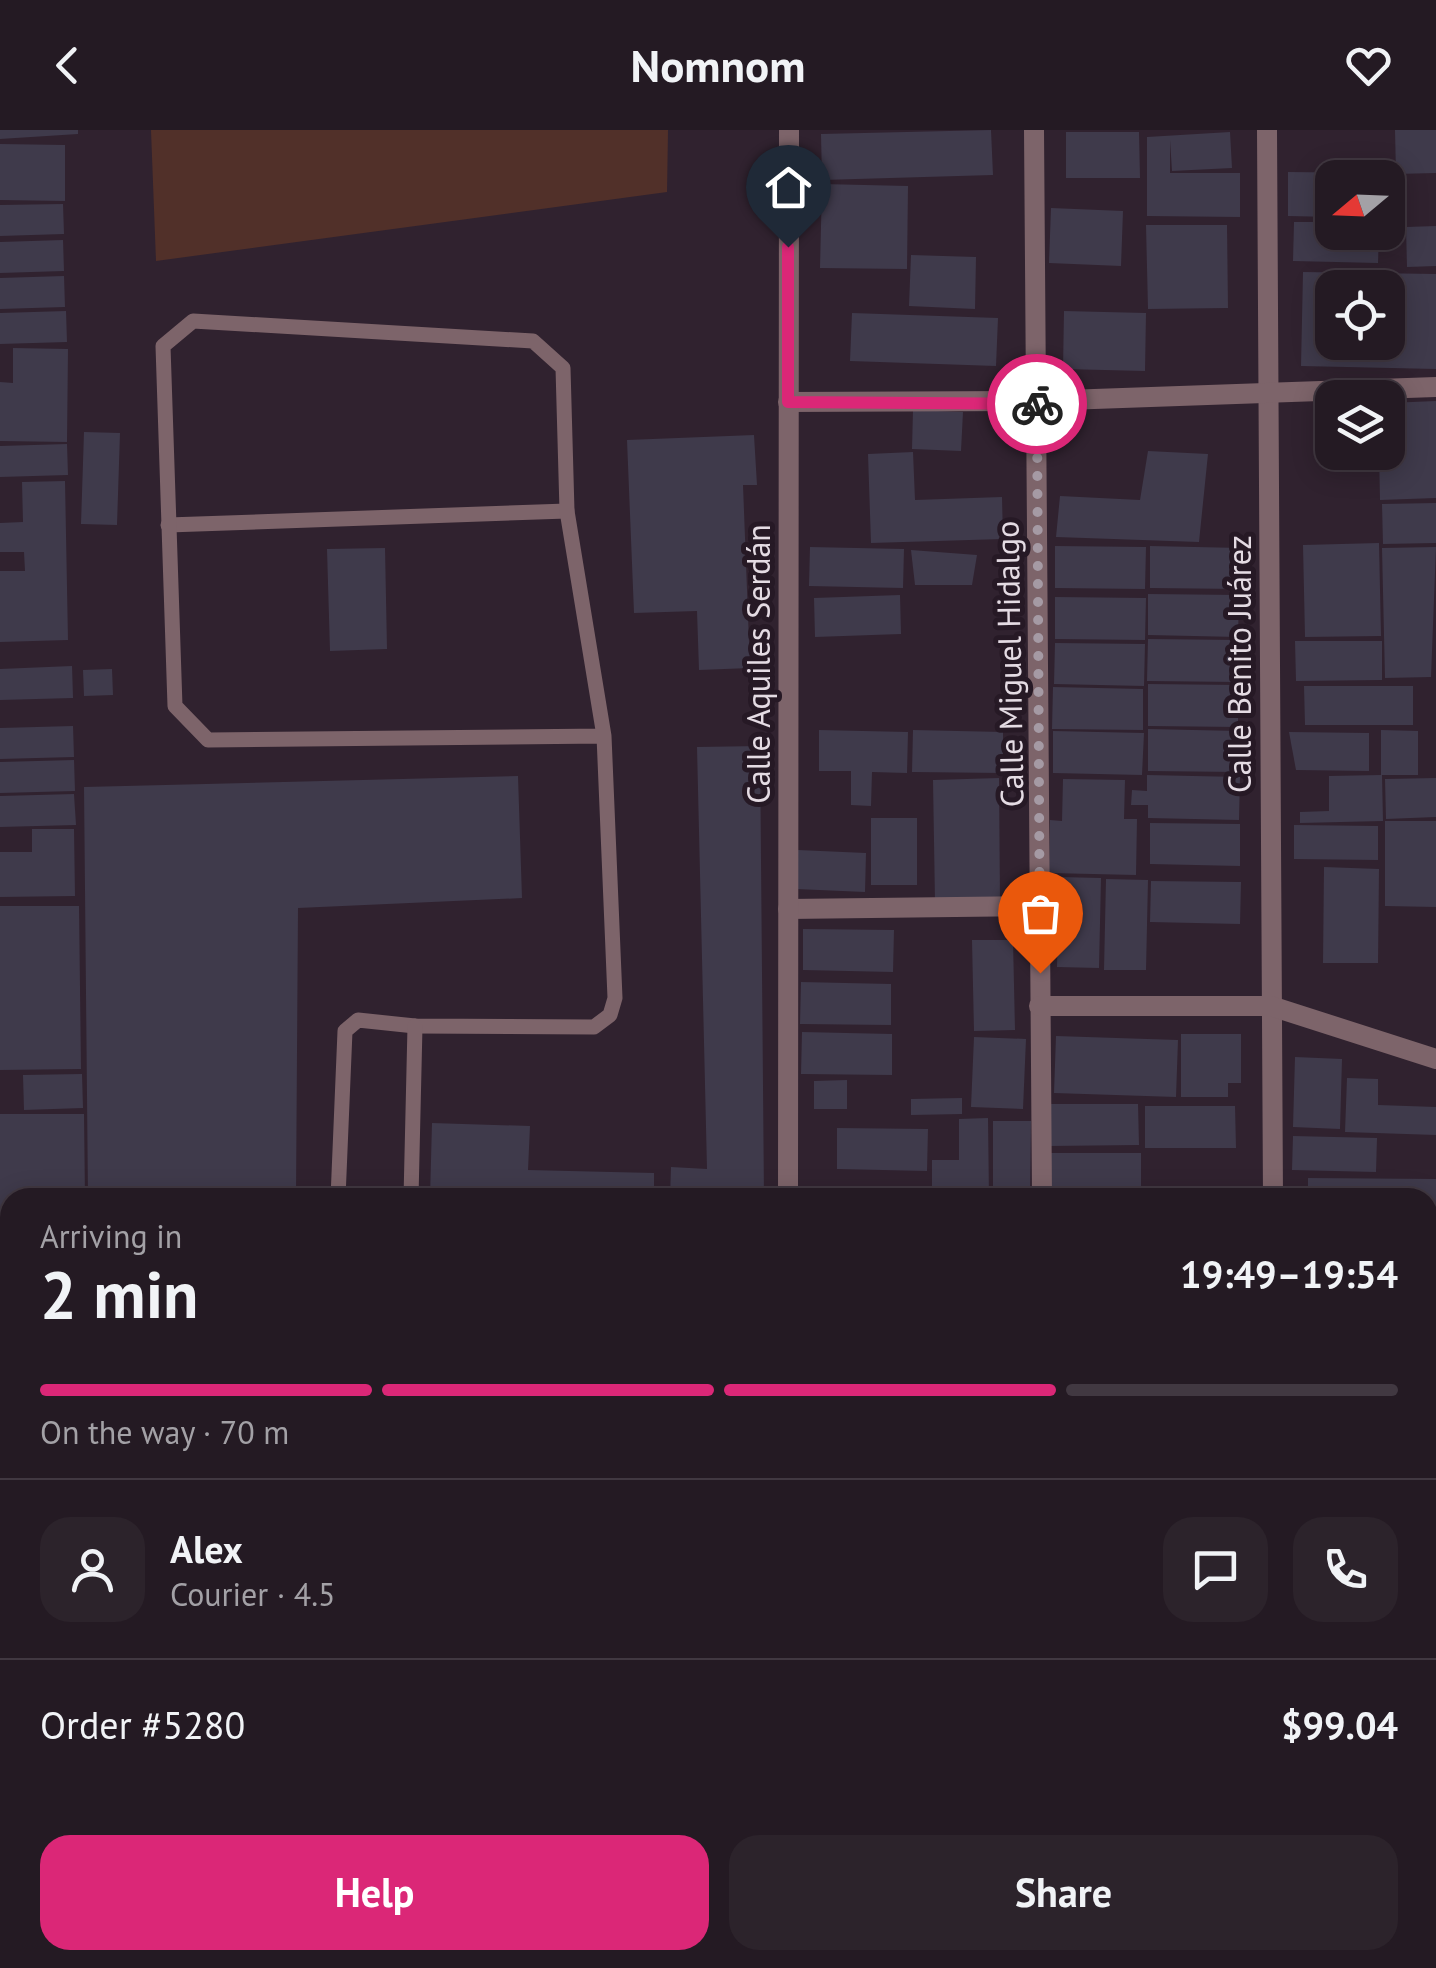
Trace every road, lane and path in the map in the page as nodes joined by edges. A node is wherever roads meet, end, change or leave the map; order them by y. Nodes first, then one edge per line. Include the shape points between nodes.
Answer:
1 (789, 130) edge
2 (1034, 130) edge
3 (1267, 130) edge
4 (1436, 387) edge
5 (1268, 390) junction
6 (1036, 401) junction
7 (788, 402) junction
8 (567, 511) junction
9 (168, 525) junction
10 (604, 736) junction
11 (1041, 906) junction
12 (788, 909) junction
13 (1039, 1006) junction
14 (1271, 1006) junction
15 (415, 1026) junction
16 (1436, 1059) edge
17 (338, 1188) edge
18 (411, 1188) edge
19 (788, 1188) edge
20 (1042, 1188) edge
21 (1273, 1188) edge

1 - 7 street, Calle Aquiles Serdán
2 - 6 street, Calle Miguel Hidalgo
3 - 5 street, Calle Benito Juárez
4 - 5 street
5 - 6 street
5 - 14 street, Calle Benito Juárez
6 - 7 street
6 - 11 street, Calle Miguel Hidalgo
7 - 12 street, Calle Aquiles Serdán
8 - 9 lane
8 - 9 lane via 563,368 533,341 193,320 163,346
8 - 10 lane
9 - 10 lane via 174,706 208,740
10 - 15 lane via 615,998 610,1015 594,1027
11 - 12 street
11 - 13 street, Calle Miguel Hidalgo
12 - 19 street, Calle Aquiles Serdán
13 - 14 street
13 - 20 street, Calle Miguel Hidalgo
14 - 16 street
14 - 21 street, Calle Benito Juárez
15 - 17 lane via 358,1020 345,1031
15 - 18 lane

